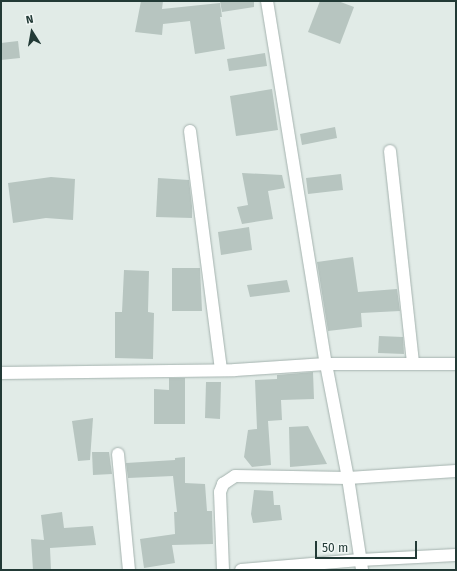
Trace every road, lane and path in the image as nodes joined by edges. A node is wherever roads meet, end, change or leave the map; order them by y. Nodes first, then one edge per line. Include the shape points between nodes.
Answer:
1 (267, 1) edge
2 (190, 131) dead end
3 (390, 151) dead end
4 (326, 364) junction
5 (414, 364) junction
6 (456, 364) edge
7 (221, 370) junction
8 (1, 373) edge
9 (118, 454) dead end
10 (456, 471) edge
11 (348, 478) junction
12 (456, 555) edge
13 (361, 565) edge
14 (296, 568) edge
15 (129, 570) edge
16 (223, 570) edge
17 (242, 570) edge

1 - 4 street
2 - 7 street
3 - 5 street
4 - 5 street
4 - 7 street
4 - 11 street
5 - 6 street
7 - 8 street
9 - 15 street
10 - 11 street
11 - 13 street
11 - 16 street via 235,476 228,480 220,492
12 - 13 street
13 - 14 street
14 - 17 street

